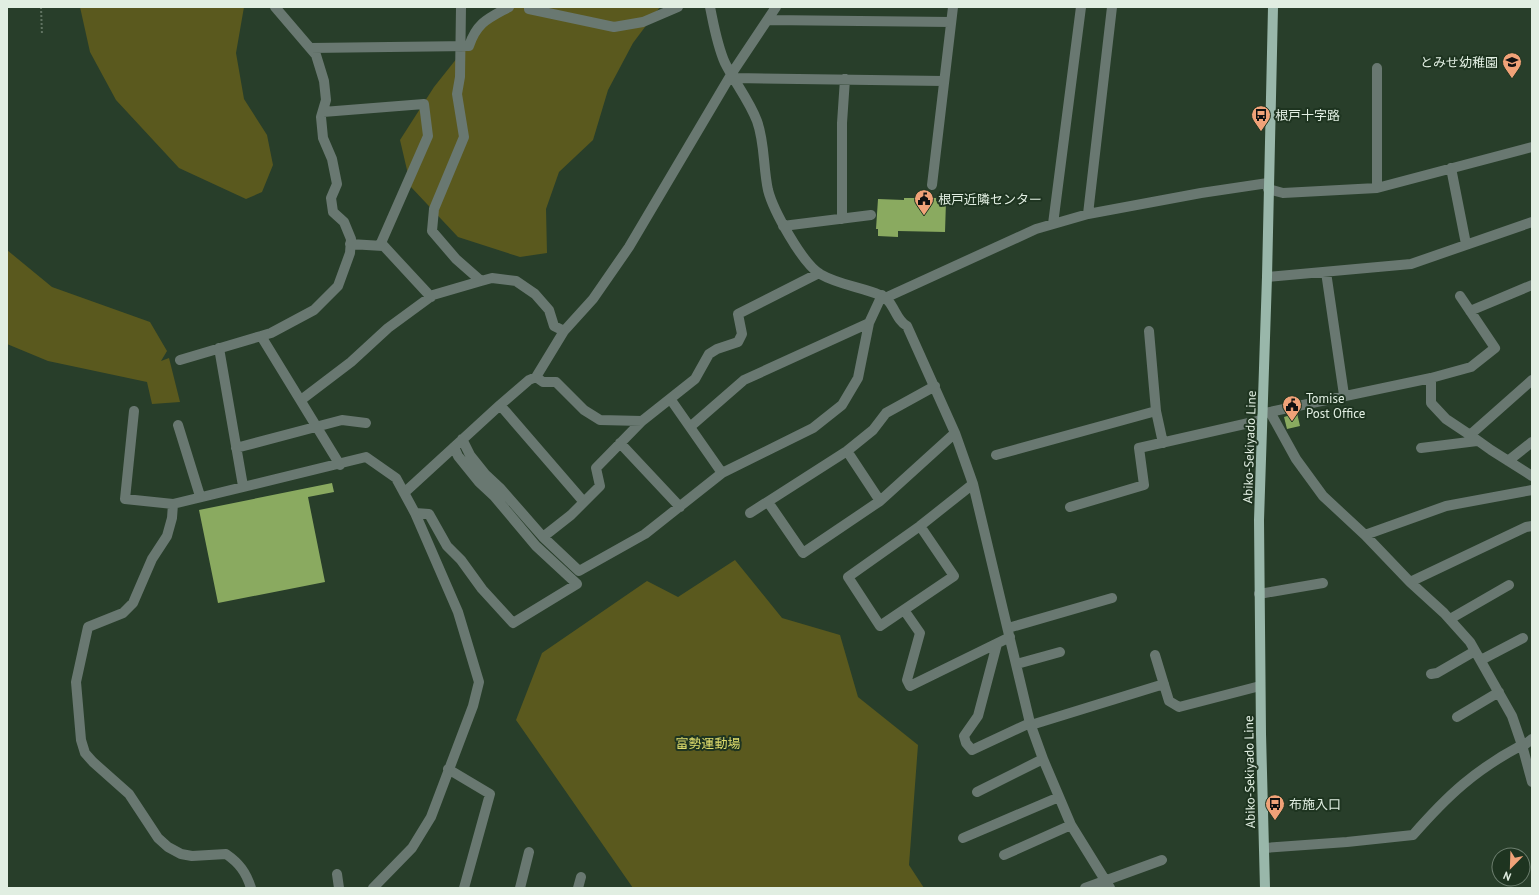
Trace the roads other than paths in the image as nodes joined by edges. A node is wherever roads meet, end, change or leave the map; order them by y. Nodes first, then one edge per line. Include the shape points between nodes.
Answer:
1 (275, 7) edge
2 (461, 7) edge
3 (509, 7) edge
4 (529, 7) edge
5 (678, 7) edge
6 (710, 7) edge
7 (776, 7) edge
8 (953, 7) edge
9 (1081, 7) edge
10 (1112, 7) edge
11 (1273, 7) edge
12 (768, 20) junction
13 (951, 22) junction
14 (460, 45) junction
15 (310, 48) junction
16 (1377, 68) dead end
17 (733, 76) junction
18 (845, 79) junction
19 (944, 81) junction
20 (323, 112) junction
21 (1532, 147) edge
22 (1452, 168) junction
23 (932, 185) dead end
24 (1268, 186) junction
25 (1377, 188) junction
26 (1088, 214) junction
27 (872, 215) dead end
28 (842, 219) junction
29 (1532, 222) edge
30 (1052, 224) junction
31 (783, 226) junction
32 (350, 244) junction
33 (1466, 244) junction
34 (384, 246) junction
35 (1326, 272) junction
36 (819, 273) junction
37 (1267, 277) junction
38 (481, 281) junction
39 (1532, 285) edge
40 (1460, 296) dead end
41 (431, 297) junction
42 (883, 297) junction
43 (1470, 311) junction
44 (869, 323) junction
45 (564, 331) junction
46 (1149, 331) dead end
47 (261, 336) junction
48 (219, 348) junction
49 (180, 360) dead end
50 (536, 377) junction
51 (1431, 378) junction
52 (1532, 380) edge
53 (935, 386) junction
54 (1344, 395) junction
55 (301, 400) junction
56 (671, 400) junction
57 (500, 405) junction
58 (134, 411) dead end
59 (1156, 411) junction
60 (1265, 415) junction
61 (642, 422) junction
62 (366, 423) dead end
63 (178, 425) dead end
64 (317, 427) junction
65 (690, 427) junction
66 (954, 433) junction
67 (1474, 438) junction
68 (462, 439) junction
69 (1532, 442) edge
70 (620, 443) junction
71 (1163, 443) junction
72 (454, 447) junction
73 (236, 448) junction
74 (1421, 448) dead end
75 (847, 451) junction
76 (996, 455) dead end
77 (1508, 461) junction
78 (340, 465) junction
79 (722, 473) junction
80 (1532, 476) edge
81 (973, 484) junction
82 (243, 486) junction
83 (1532, 490) edge
84 (404, 493) junction
85 (200, 496) junction
86 (583, 501) junction
87 (880, 501) junction
88 (768, 502) junction
89 (174, 504) junction
90 (680, 507) junction
91 (1070, 507) dead end
92 (416, 513) junction
93 (750, 513) dead end
94 (920, 526) junction
95 (1532, 526) edge
96 (1364, 535) junction
97 (543, 537) junction
98 (1410, 582) junction
99 (1323, 583) dead end
100 (1509, 585) dead end
101 (1259, 594) junction
102 (1112, 598) dead end
103 (904, 610) junction
104 (1450, 619) junction
105 (1009, 632) junction
106 (1523, 638) dead end
107 (996, 644) junction
108 (1475, 651) junction
109 (1060, 652) dead end
110 (1155, 655) dead end
111 (1481, 660) junction
112 (1017, 664) junction
113 (1431, 674) dead end
114 (1164, 684) junction
115 (1260, 686) junction
116 (1499, 692) junction
117 (1457, 717) dead end
118 (1031, 724) junction
119 (1532, 738) edge
120 (1523, 745) junction
121 (1043, 759) junction
122 (448, 770) junction
123 (1532, 782) edge
124 (977, 792) dead end
125 (1059, 797) junction
126 (1071, 825) junction
127 (963, 838) dead end
128 (1264, 848) junction
129 (530, 852) dead end
130 (1004, 855) dead end
131 (1162, 860) dead end
132 (337, 874) dead end
133 (581, 877) dead end
134 (1108, 884) edge
135 (251, 888) edge
136 (339, 888) edge
137 (373, 888) edge
138 (464, 888) edge
139 (520, 888) edge
140 (578, 888) edge
141 (1084, 888) edge
142 (1265, 888) edge

1 - 15 street
2 - 14 street
3 - 14 street via 478,26 469,46
4 - 5 street via 614,27 643,22
6 - 17 street via 719,48
7 - 12 street
8 - 13 street
9 - 30 street
10 - 26 street
11 - 24 main road, Abiko-Sekiyado Line
12 - 13 street
12 - 17 street
13 - 19 street
14 - 15 street
14 - 38 street via 457,94 464,137 434,209 432,231 456,259
15 - 20 street via 316,55 324,81 326,100
16 - 25 street
17 - 18 street
17 - 31 street via 753,110 760,128 768,190
17 - 45 street via 629,247 586,308
18 - 19 street
18 - 28 street
19 - 23 street
20 - 32 street via 323,138 332,159 337,184 331,198 333,212 344,222 351,239
20 - 34 street via 424,104 428,136 381,243
21 - 22 street
22 - 25 street
22 - 33 street
24 - 25 street via 1283,193
24 - 26 street via 1201,193
24 - 37 main road, Abiko-Sekiyado Line
26 - 30 street
27 - 28 street
28 - 31 street
29 - 33 street
30 - 42 street
31 - 36 street
32 - 34 street
32 - 47 street via 350,252 338,286 314,310
33 - 35 street via 1411,264
34 - 41 street
35 - 37 street
35 - 54 street
36 - 42 street
36 - 56 street via 738,314 742,334 738,342 709,354 695,379
37 - 60 main road, Abiko-Sekiyado Line
38 - 41 street
38 - 45 street via 492,278 516,281 535,294 549,310 554,326
39 - 43 street
40 - 43 street
41 - 55 street via 388,328 351,362
42 - 44 street
42 - 53 street via 907,326
43 - 51 street via 1495,348 1471,368
44 - 65 street via 744,380
44 - 79 street via 858,378 842,405 813,428
45 - 50 street
46 - 59 street
47 - 48 street
47 - 55 street
48 - 49 street
48 - 73 street
50 - 57 street
50 - 61 street via 543,382 556,382 584,410 600,420
51 - 54 street
51 - 67 street via 1431,403 1446,419
52 - 67 street
53 - 66 street
53 - 75 street via 886,413 873,430
54 - 60 street
55 - 64 street
56 - 61 street
56 - 65 street
57 - 68 street
57 - 86 street
58 - 89 street via 125,499
59 - 71 street
59 - 76 street
60 - 71 street
60 - 96 street via 1323,496
60 - 101 main road, Abiko-Sekiyado Line
61 - 70 street
62 - 64 street via 342,420
63 - 85 street
64 - 73 street
64 - 78 street
65 - 79 street
66 - 81 street
66 - 87 street
67 - 74 street
67 - 77 street
68 - 72 street
68 - 97 street via 486,475
69 - 77 street
70 - 86 street via 596,468 600,486
70 - 90 street
71 - 91 street via 1139,448 1144,485
72 - 84 street
72 - 92 street via 479,482 536,546 577,584 513,623 447,546 429,514
73 - 82 street
75 - 87 street
75 - 88 street
77 - 80 street
78 - 82 street
78 - 84 street via 366,457 396,478
79 - 90 street
81 - 94 street
81 - 105 street
82 - 85 street
83 - 96 street via 1446,506
84 - 92 street
85 - 89 street
86 - 97 street via 571,515
87 - 88 street via 803,553
88 - 93 street
89 - 135 street via 167,536 152,559 133,603 123,613 88,627 76,682 81,740 85,754 129,794 158,838 168,847 192,856 226,854 238,863 248,877
90 - 97 street via 645,534 579,571
92 - 122 street via 458,612 479,682 473,706
94 - 103 street via 954,576
94 - 103 street via 848,577 880,626
95 - 98 street via 1526,526
96 - 98 street
98 - 104 street
99 - 101 street
100 - 104 street
101 - 115 main road, Abiko-Sekiyado Line
102 - 105 street
103 - 107 street via 920,633 907,680 910,686
104 - 108 street
105 - 107 street
105 - 112 street
106 - 111 street
107 - 118 street via 978,716 964,736 966,743 972,750
108 - 111 street
108 - 113 street
109 - 112 street
110 - 114 street
111 - 116 street
112 - 118 street
114 - 115 street via 1169,701 1179,707
114 - 118 street
115 - 128 main road, Abiko-Sekiyado Line
116 - 117 street
116 - 120 street
118 - 121 street
119 - 120 street
120 - 123 street
120 - 128 street via 1492,761 1459,786 1413,835
121 - 124 street
121 - 125 street
122 - 137 street via 431,817 412,848
122 - 138 street via 490,794
125 - 126 street
125 - 127 street
126 - 130 street
126 - 134 street
128 - 142 main road, Abiko-Sekiyado Line
129 - 139 street
131 - 134 street
132 - 136 street
133 - 140 street
134 - 141 street

